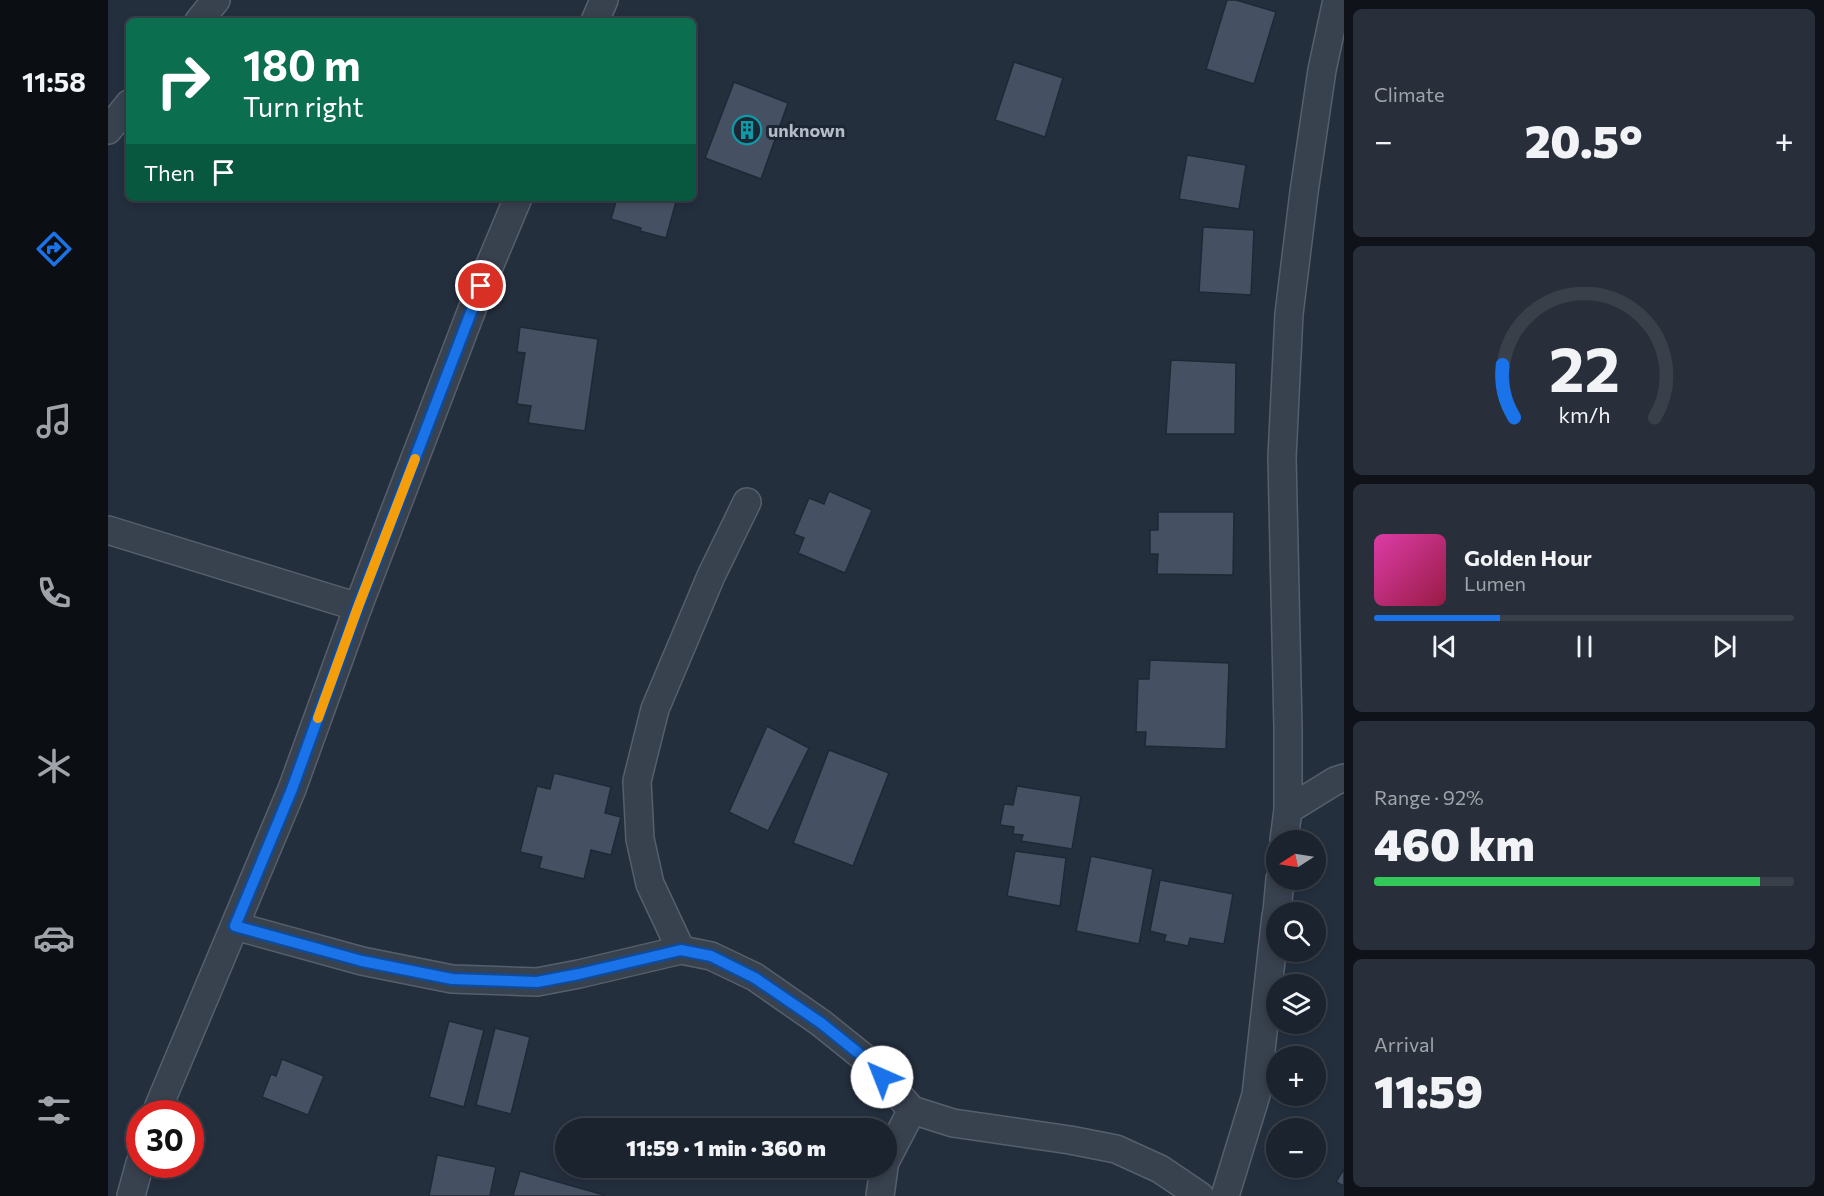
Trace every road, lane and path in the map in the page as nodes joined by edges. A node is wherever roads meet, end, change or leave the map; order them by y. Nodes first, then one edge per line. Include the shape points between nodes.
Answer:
1 (216, 0) edge
2 (604, 0) edge
3 (1337, 0) edge
4 (201, 18) edge
5 (596, 18) edge
6 (126, 108) edge
7 (108, 130) edge
8 (517, 201) edge
9 (747, 502) dead end
10 (108, 530) edge
11 (358, 607) junction
12 (1344, 778) edge
13 (1288, 810) junction
14 (1285, 830) edge
15 (235, 926) junction
16 (681, 950) junction
17 (1271, 962) edge
18 (161, 1100) edge
19 (912, 1110) junction
20 (897, 1139) edge
21 (136, 1178) edge
22 (882, 1178) edge
23 (131, 1196) edge
24 (880, 1196) edge
25 (1200, 1196) edge
26 (1225, 1196) edge

1 - 4 street
2 - 5 street
3 - 13 street via 1322,70 1289,315 1282,457
6 - 7 street
8 - 11 street
9 - 16 street via 655,709 637,781 640,839 650,884
10 - 11 street
11 - 15 street via 292,789
12 - 13 street
13 - 14 street
15 - 16 street via 362,961 452,979 537,982
15 - 18 street
16 - 19 street via 711,956 764,984 821,1023 867,1060
17 - 26 street via 1256,1095
19 - 20 street
19 - 25 street via 953,1123 1116,1149 1160,1169
21 - 23 street
22 - 24 street

